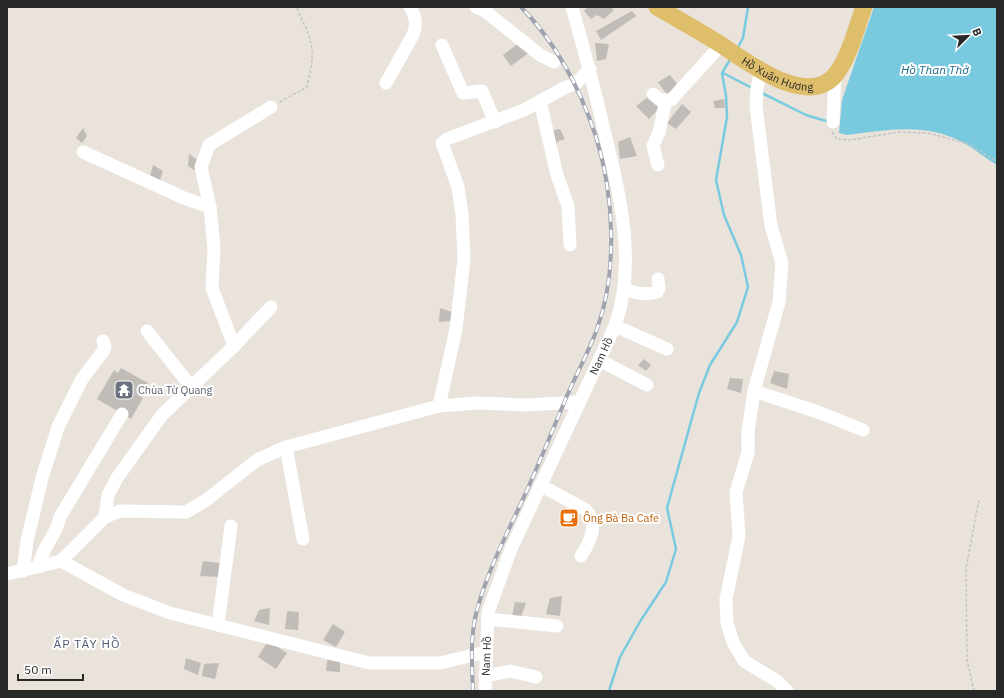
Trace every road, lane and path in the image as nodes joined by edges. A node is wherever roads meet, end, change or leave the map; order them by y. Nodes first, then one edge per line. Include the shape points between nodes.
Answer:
1 (297, 7) edge
2 (410, 7) edge
3 (476, 7) edge
4 (572, 7) edge
5 (657, 7) edge
6 (864, 7) edge
7 (442, 45) dead end
8 (724, 47) junction
9 (554, 62) dead end
10 (590, 69) junction
11 (757, 69) junction
12 (836, 75) junction
13 (386, 83) dead end
14 (653, 94) dead end
15 (666, 100) junction
16 (540, 101) junction
17 (271, 107) joint
18 (495, 122) junction
19 (833, 122) dead end
20 (834, 136) dead end
21 (83, 152) dead end
22 (997, 162) edge
23 (658, 165) dead end
24 (210, 207) junction
25 (570, 245) dead end
26 (658, 279) dead end
27 (625, 289) junction
28 (271, 307) dead end
29 (615, 326) junction
30 (147, 330) dead end
31 (103, 341) dead end
32 (234, 346) junction
33 (667, 349) dead end
34 (599, 360) junction
35 (647, 385) dead end
36 (192, 388) junction
37 (754, 391) junction
38 (578, 402) junction
39 (439, 406) junction
40 (122, 414) dead end
41 (863, 430) dead end
42 (286, 446) junction
43 (540, 485) junction
44 (979, 500) dead end
45 (105, 518) junction
46 (231, 526) dead end
47 (303, 539) dead end
48 (581, 556) dead end
49 (61, 562) junction
50 (39, 567) junction
51 (22, 571) junction
52 (7, 574) edge
53 (488, 618) junction
54 (218, 625) junction
55 (557, 626) dead end
56 (486, 652) junction
57 (485, 676) junction
58 (536, 677) dead end
59 (485, 691) edge
60 (787, 691) edge
61 (974, 691) edge

1 - 17 path via 310,39 312,59 307,87
2 - 13 street via 416,21 414,35
3 - 9 street via 485,11 540,55
4 - 10 street, Nam Hồ
5 - 8 main road, Hồ Xuân Hương
6 - 12 main road, Hồ Xuân Hương via 846,56
7 - 18 street via 463,93 482,91
8 - 11 main road, Hồ Xuân Hương
8 - 15 street via 672,100
10 - 16 street via 576,84
10 - 27 street, Nam Hồ via 615,176 625,234
11 - 12 main road, Hồ Xuân Hương via 793,84 812,87 820,86
11 - 37 street via 756,106 771,226 782,263 779,302
12 - 19 street
14 - 15 street via 660,100
15 - 23 street via 653,146
16 - 18 street
16 - 25 street via 557,175 568,206
17 - 24 street via 209,145 201,166
18 - 39 street via 442,143 458,187 464,259 456,328
20 - 22 path via 850,140 899,132 928,132 969,144
21 - 24 street via 184,198
24 - 32 street via 214,248 212,288
26 - 27 street via 659,288 652,294 635,293
27 - 29 street, Nam Hồ
28 - 32 street
29 - 33 street
29 - 34 street, Nam Hồ
30 - 36 street
31 - 51 street via 104,350 82,379 58,427 42,478
32 - 36 street
34 - 35 street
34 - 38 street, Nam Hồ
36 - 45 street via 162,415 117,478 108,495
37 - 41 street
37 - 60 street via 748,432 748,453 736,492 740,536 726,599 727,623 733,642 744,661 777,681
38 - 39 street
38 - 43 street, Nam Hồ
39 - 42 street
40 - 50 street via 60,517 59,524 40,557
42 - 45 street via 257,460 186,512 120,511
42 - 47 street
43 - 48 street via 591,515 592,532
43 - 53 street, Nam Hồ via 498,581
44 - 61 path via 966,568 967,660
45 - 49 street
46 - 54 street
49 - 50 street
49 - 54 street via 123,594 170,614
50 - 51 street
51 - 52 street
53 - 55 street
53 - 56 street, Nam Hồ
54 - 56 street via 369,663 440,663
56 - 57 street, Nam Hồ
57 - 58 street via 510,671
57 - 59 street, Nam Hồ

